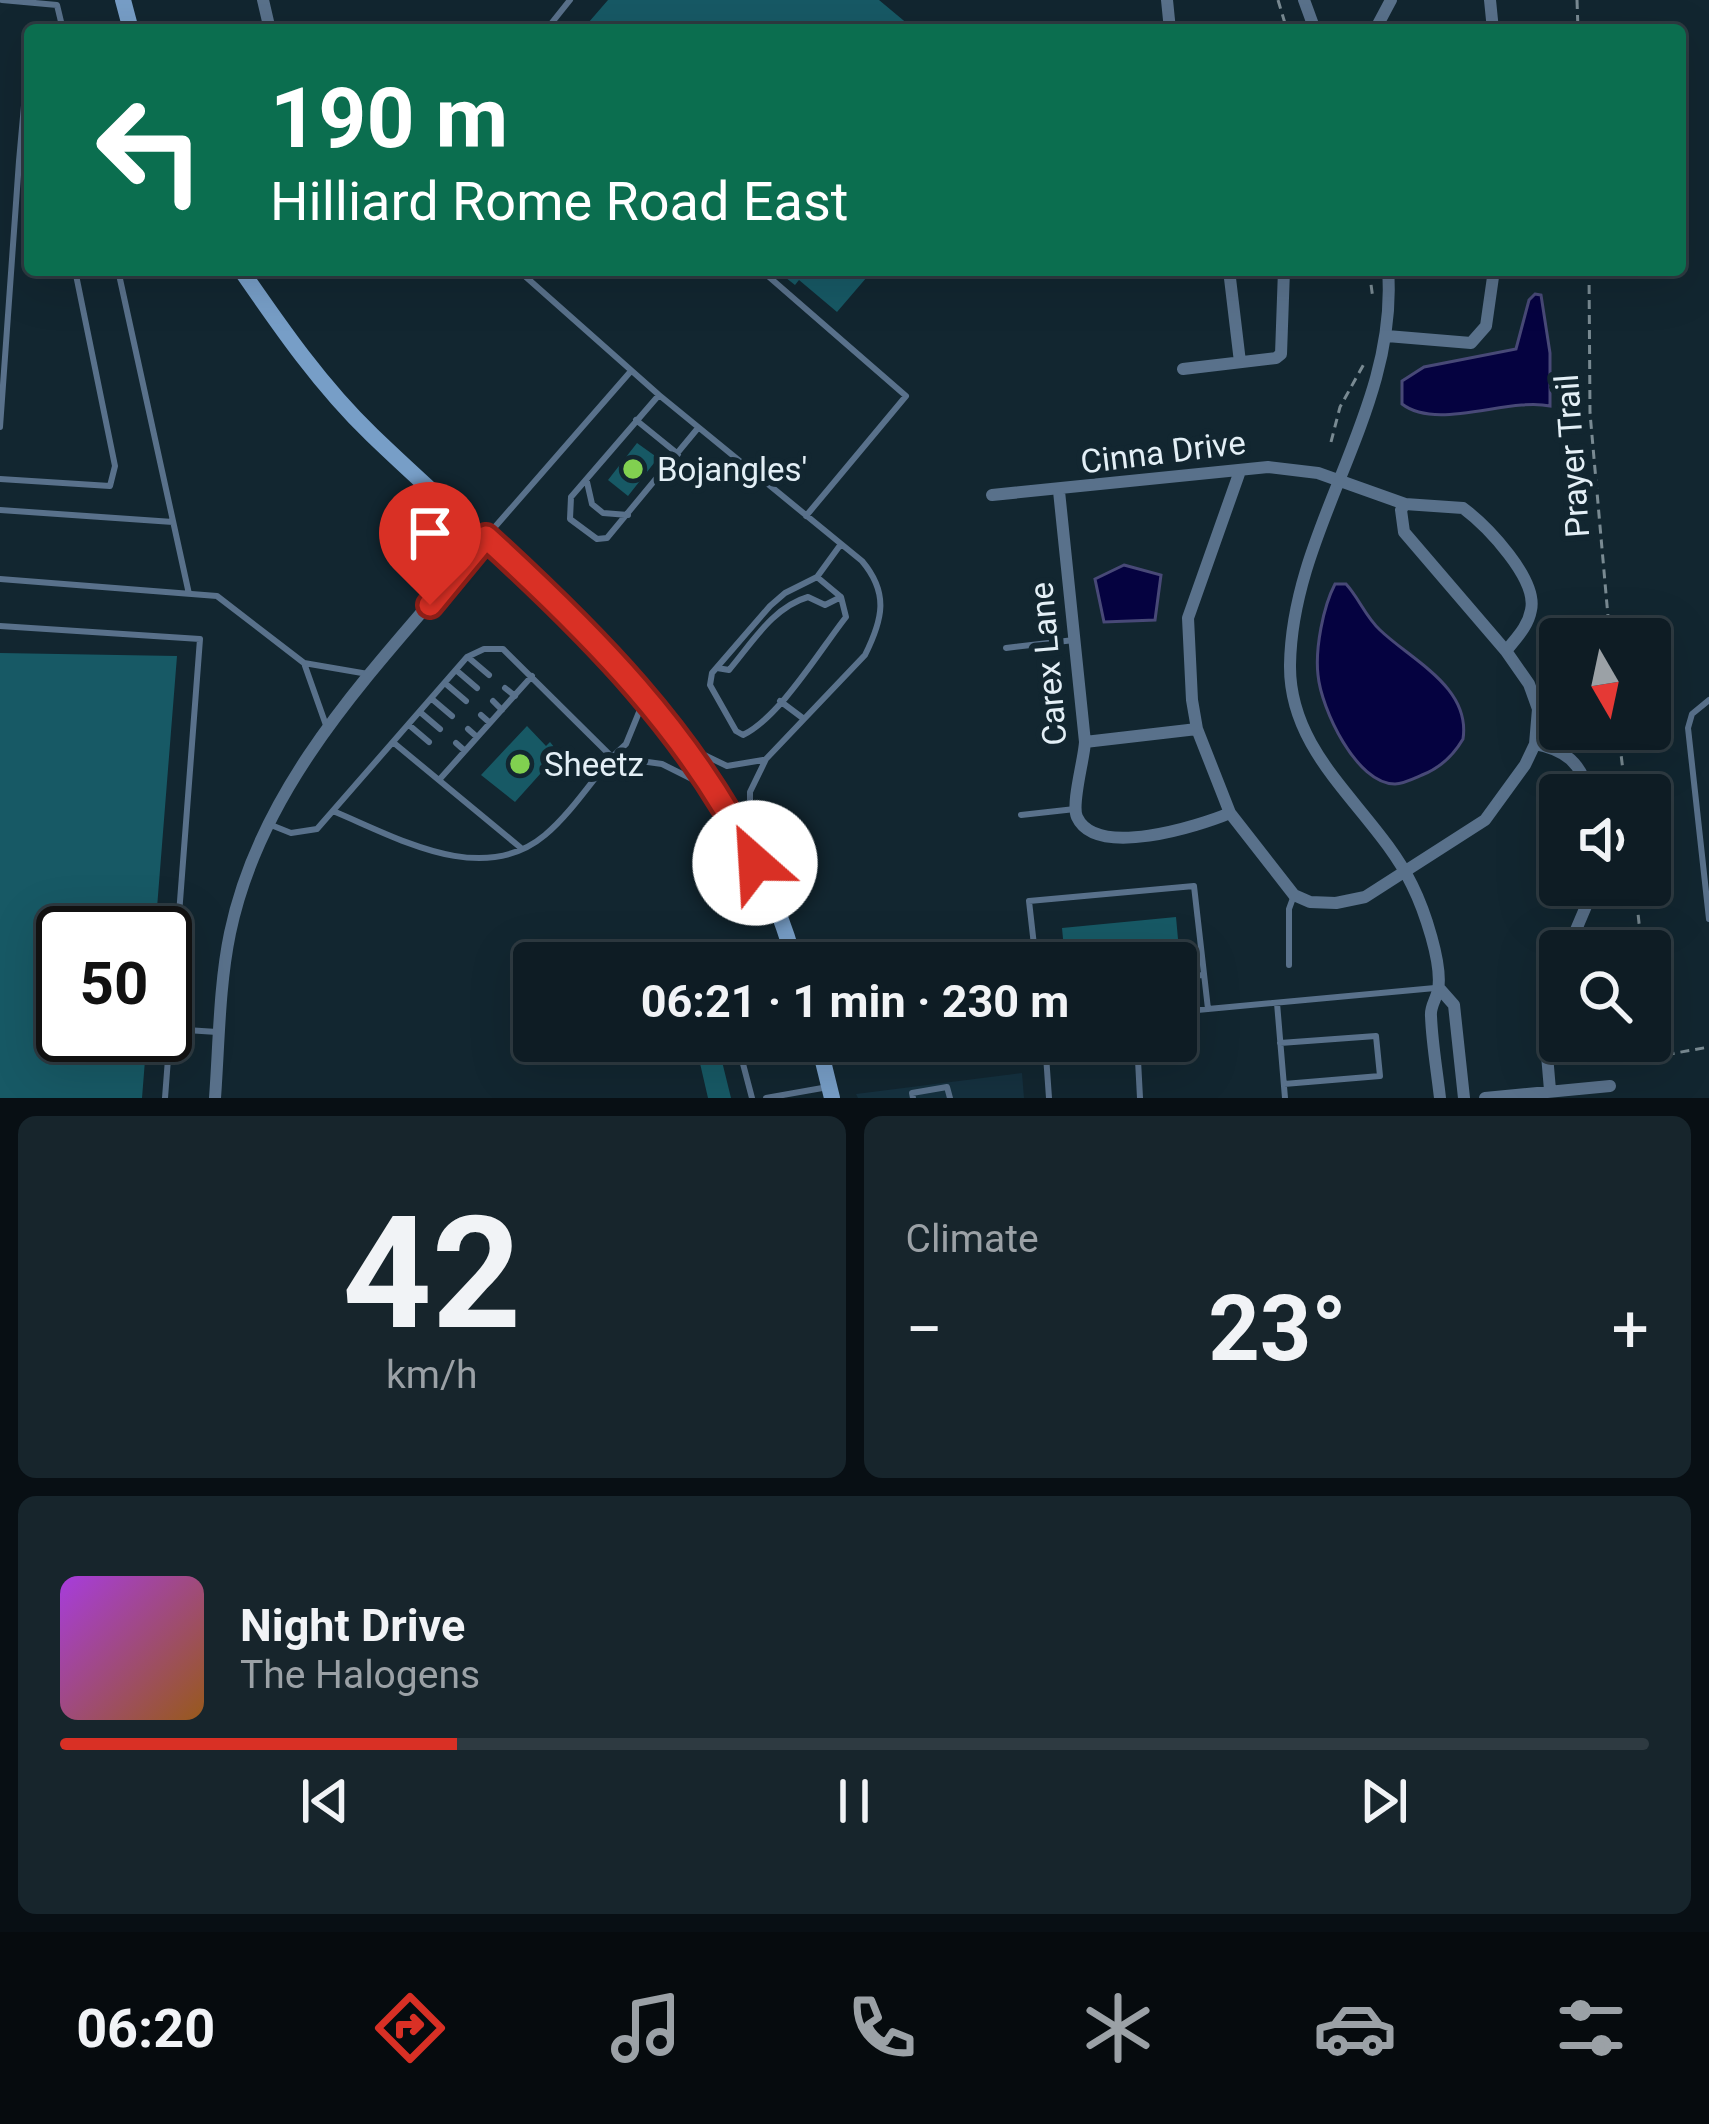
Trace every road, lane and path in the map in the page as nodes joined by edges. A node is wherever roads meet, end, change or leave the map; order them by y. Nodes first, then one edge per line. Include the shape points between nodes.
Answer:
1 (2, 0) edge
2 (571, 0) edge
3 (55, 2) edge
4 (551, 24) edge
5 (24, 105) edge
6 (24, 158) edge
7 (19, 160) junction
8 (76, 276) edge
9 (119, 276) edge
10 (246, 276) edge
11 (525, 276) edge
12 (768, 276) edge
13 (1230, 276) edge
14 (1284, 276) edge
15 (1370, 276) edge
16 (1388, 276) edge
17 (1493, 276) edge
18 (1589, 276) edge
19 (1374, 306) dead end
20 (1387, 336) junction
21 (1368, 355) dead end
22 (1240, 362) junction
23 (1183, 369) dead end
24 (631, 371) junction
25 (658, 394) junction
26 (636, 420) junction
27 (699, 427) junction
28 (0, 428) edge
29 (1330, 442) dead end
30 (678, 454) junction
31 (1240, 471) junction
32 (587, 478) junction
33 (0, 479) edge
34 (1339, 480) junction
35 (1059, 491) junction
36 (992, 495) dead end
37 (1405, 504) junction
38 (0, 509) edge
39 (628, 515) junction
40 (806, 516) junction
41 (173, 522) junction
42 (486, 537) junction
43 (842, 544) junction
44 (817, 577) junction
45 (0, 579) edge
46 (189, 594) junction
47 (841, 597) junction
48 (1608, 618) edge
49 (0, 626) edge
50 (1074, 640) junction
51 (1006, 648) dead end
52 (1506, 651) junction
53 (467, 657) junction
54 (304, 663) junction
55 (717, 668) junction
56 (456, 670) junction
57 (373, 674) junction
58 (489, 675) dead end
59 (532, 676) junction
60 (444, 683) junction
61 (477, 688) dead end
62 (505, 688) dead end
63 (514, 696) junction
64 (645, 697) junction
65 (431, 698) junction
66 (780, 700) junction
67 (1709, 700) edge
68 (466, 701) dead end
69 (493, 701) dead end
70 (502, 710) junction
71 (420, 712) junction
72 (481, 715) dead end
73 (452, 716) dead end
74 (804, 719) junction
75 (490, 723) junction
76 (408, 724) junction
77 (328, 729) junction
78 (468, 729) dead end
79 (1197, 729) junction
80 (440, 730) dead end
81 (477, 737) junction
82 (393, 742) junction
83 (429, 742) dead end
84 (1085, 742) junction
85 (456, 743) dead end
86 (684, 744) junction
87 (1534, 744) junction
88 (465, 751) junction
89 (445, 755) dead end
90 (612, 757) junction
91 (766, 759) junction
92 (454, 763) junction
93 (1580, 774) edge
94 (439, 780) junction
95 (720, 796) junction
96 (1075, 809) junction
97 (333, 811) junction
98 (1229, 813) junction
99 (1021, 815) dead end
100 (268, 824) junction
101 (521, 848) junction
102 (755, 863) junction
103 (1405, 873) junction
104 (1294, 895) junction
105 (179, 906) edge
106 (1709, 919) edge
107 (788, 942) edge
108 (1034, 942) edge
109 (1289, 965) dead end
110 (1204, 975) junction
111 (1197, 976) edge
112 (1438, 988) junction
113 (1277, 1003) junction
114 (1208, 1009) junction
115 (1197, 1010) edge
116 (192, 1030) edge
117 (220, 1032) junction
118 (1280, 1042) junction
119 (1709, 1047) edge
120 (1671, 1054) edge
121 (168, 1062) edge
122 (742, 1062) edge
123 (823, 1062) edge
124 (1046, 1062) edge
125 (1138, 1062) edge
126 (1548, 1062) edge
127 (1284, 1084) junction
128 (1610, 1086) dead end
129 (1550, 1090) junction
130 (831, 1093) edge
131 (165, 1098) edge
132 (214, 1098) edge
133 (752, 1098) edge
134 (766, 1098) edge
135 (913, 1098) edge
136 (950, 1098) edge
137 (1048, 1098) edge
138 (1140, 1098) edge
139 (1285, 1098) edge
140 (1440, 1098) edge
141 (1464, 1098) edge
142 (1485, 1098) edge

1 - 3 lane
2 - 4 lane
5 - 7 lane
6 - 7 lane
7 - 28 lane
8 - 33 lane via 116,466 110,486
9 - 41 lane
10 - 42 main road via 352,415
11 - 24 lane
12 - 40 lane via 906,396
13 - 22 street
14 - 22 street via 1284,348 1276,358
15 - 19 path
16 - 20 street
17 - 20 street via 1486,326 1471,343
18 - 48 path, Prayer Trail via 1590,413
20 - 34 street
21 - 29 path
22 - 23 street
24 - 25 lane
24 - 42 lane
25 - 26 lane
25 - 27 lane
26 - 30 lane
26 - 32 lane
27 - 30 lane
27 - 40 lane
30 - 39 lane
31 - 34 street, Cinna Drive via 1296,468
31 - 35 street, Cinna Drive
31 - 79 street via 1187,618
32 - 39 lane via 592,504
32 - 39 lane via 571,497 570,519 597,539
34 - 37 street, Cinna Drive
34 - 103 street via 1297,610 1294,693 1326,769
35 - 36 street, Cinna Drive
35 - 50 street, Carex Lane
37 - 52 street via 1403,532
37 - 52 street, Cinna Drive via 1463,508 1523,573 1532,609
38 - 41 lane
40 - 43 lane
41 - 46 lane
42 - 57 street
42 - 64 main road
43 - 44 lane
43 - 74 lane via 876,578 880,624 865,655
44 - 47 lane
44 - 55 lane via 770,606
45 - 46 lane
46 - 54 lane via 217,596
47 - 55 lane via 825,605 793,601 729,670
47 - 66 lane via 846,616
49 - 105 lane via 200,639
50 - 51 lane
50 - 84 street, Carex Lane
52 - 87 street via 1538,710
53 - 56 lane
53 - 58 lane
53 - 59 lane via 502,649
54 - 57 lane
54 - 77 lane
55 - 66 lane via 710,685 743,736
56 - 60 lane
56 - 61 lane
57 - 77 street
59 - 63 lane
59 - 90 lane
60 - 65 lane
60 - 68 lane
62 - 63 lane
63 - 70 lane
64 - 86 main road
64 - 90 lane via 626,744
65 - 71 lane
65 - 73 lane
66 - 74 lane
67 - 106 lane via 1688,728
69 - 70 lane
70 - 75 lane
71 - 76 lane
71 - 80 lane
72 - 75 lane
74 - 91 lane
75 - 81 lane
76 - 82 lane
76 - 83 lane
77 - 100 street
78 - 81 lane
79 - 84 street
79 - 98 street
81 - 88 lane
82 - 94 lane
82 - 97 lane
84 - 96 street, Carex Lane
85 - 88 lane
86 - 91 lane via 727,766
86 - 95 main road
87 - 93 street via 1561,749
87 - 103 street via 1485,820
88 - 92 lane
89 - 92 lane
90 - 95 lane via 662,764
90 - 101 lane via 544,837
91 - 102 lane via 748,813
92 - 94 lane
94 - 101 lane
95 - 102 main road
96 - 98 street via 1086,829 1113,837 1187,830
96 - 99 lane
97 - 100 lane via 305,833
97 - 101 lane via 456,858
98 - 104 street
100 - 117 street via 230,936
102 - 107 main road
103 - 104 street via 1365,897 1336,903
103 - 112 street via 1432,942
104 - 109 lane
108 - 110 lane via 1029,902 1194,886
110 - 111 lane
110 - 114 lane
112 - 113 lane
112 - 140 street via 1430,1010
112 - 141 street via 1454,1005
113 - 114 lane
113 - 118 lane
114 - 115 lane
116 - 117 lane
117 - 132 street
118 - 127 lane
118 - 127 lane via 1376,1036 1380,1076
119 - 120 path
121 - 131 lane
122 - 133 lane
123 - 130 main road
124 - 137 lane
125 - 138 lane
126 - 129 street
127 - 139 lane
128 - 129 street
129 - 142 street
130 - 134 lane
135 - 136 lane via 947,1087

